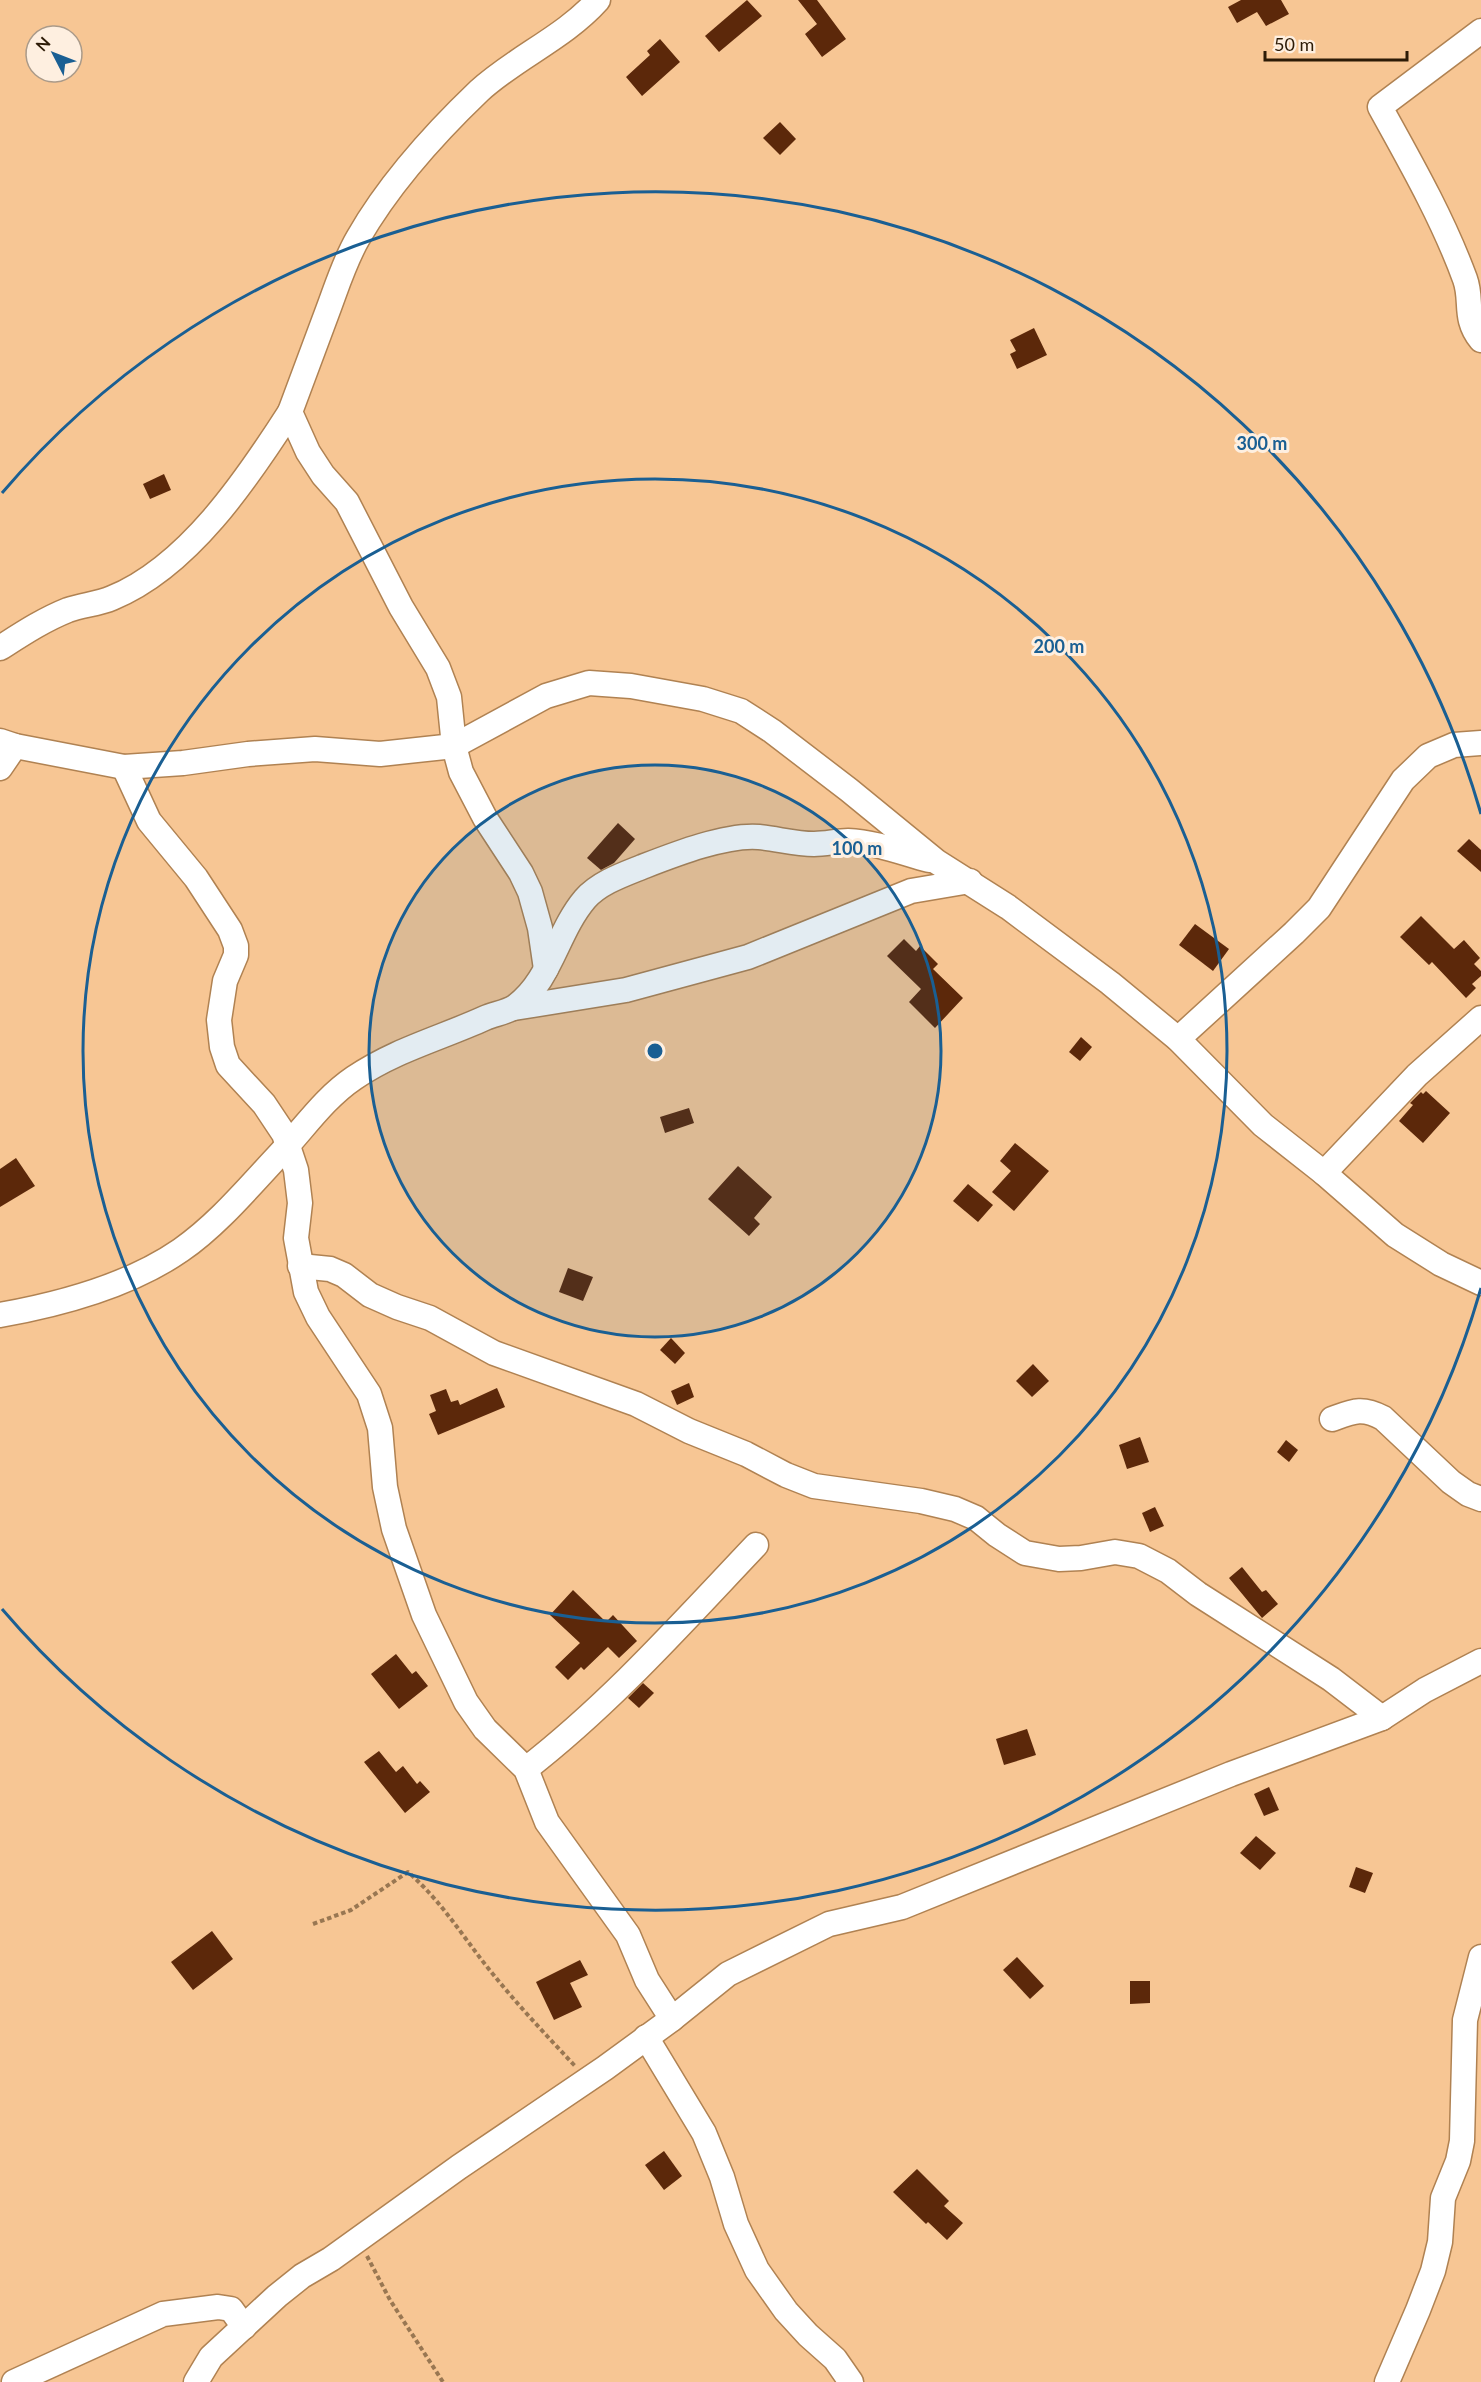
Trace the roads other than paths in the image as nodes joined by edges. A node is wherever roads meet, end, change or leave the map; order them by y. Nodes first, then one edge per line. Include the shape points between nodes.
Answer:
1 (598, 0) edge
2 (1481, 31) edge
3 (1481, 340) edge
4 (290, 412) junction
5 (0, 648) edge
6 (1481, 743) edge
7 (8, 744) edge
8 (454, 746) junction
9 (124, 767) junction
10 (0, 768) edge
11 (937, 862) junction
12 (969, 881) junction
13 (546, 969) junction
14 (514, 1008) junction
15 (1481, 1018) edge
16 (1178, 1039) junction
17 (287, 1147) junction
18 (1324, 1173) junction
19 (300, 1266) junction
20 (1481, 1282) edge
21 (4, 1320) edge
22 (1332, 1419) dead end
23 (1481, 1499) edge
24 (756, 1545) dead end
25 (1481, 1661) edge
26 (1382, 1718) junction
27 (526, 1769) junction
28 (1481, 1957) edge
29 (672, 2019) junction
30 (646, 2037) junction
31 (244, 2327) junction
32 (14, 2382) edge
33 (196, 2382) edge
34 (851, 2382) edge
35 (1387, 2382) edge

1 - 4 street via 571,26 479,91 385,195 357,239
2 - 3 street via 1380,107 1437,210 1466,282 1468,316
4 - 5 street via 256,465 197,538 153,574 112,598 36,624
4 - 8 street via 308,452 322,475 347,502 401,607 438,668 449,697
6 - 16 street via 1454,745 1428,756 1376,818 1319,908
7 - 9 street
7 - 10 street
8 - 9 street via 380,754 315,749
8 - 11 street via 546,696 589,683 703,699 741,711 772,731
8 - 13 street via 466,782 530,892
9 - 17 street via 149,821 196,878 230,930 236,955 225,981 219,1020 222,1047 228,1065 264,1104 284,1134
11 - 12 street
11 - 13 street via 849,841 815,844 758,837 729,839 608,881 586,897 576,911
12 - 14 street via 910,891 748,957 626,990
12 - 16 street via 1110,983
13 - 14 street
14 - 17 street via 375,1064 328,1099
15 - 18 street via 1417,1075
16 - 18 street via 1263,1125
17 - 19 street via 296,1170 300,1203 296,1238
17 - 21 street via 227,1210 182,1249 145,1271 77,1298
18 - 20 street via 1395,1235 1441,1264
19 - 26 street via 330,1269 370,1295 430,1318 494,1353 636,1404 814,1486 956,1509 976,1518 1024,1553 1059,1559 1115,1552 1139,1556 1168,1571 1331,1679
19 - 27 street via 318,1317 369,1394 380,1428 385,1487 394,1529 424,1615 466,1702 485,1729
22 - 23 street via 1355,1411 1370,1411 1383,1418 1451,1482
24 - 27 street via 613,1695
25 - 26 street
26 - 29 street via 1231,1773 902,1907 829,1924 728,1974
27 - 29 street via 547,1822 628,1935 647,1980
28 - 35 street via 1465,2020 1462,2141 1458,2161 1443,2198 1440,2242 1422,2300
29 - 30 street
30 - 31 street via 302,2276
30 - 34 street via 704,2133 735,2224 757,2270 786,2311 836,2359
31 - 32 street via 231,2309 163,2314
31 - 33 street via 211,2357

